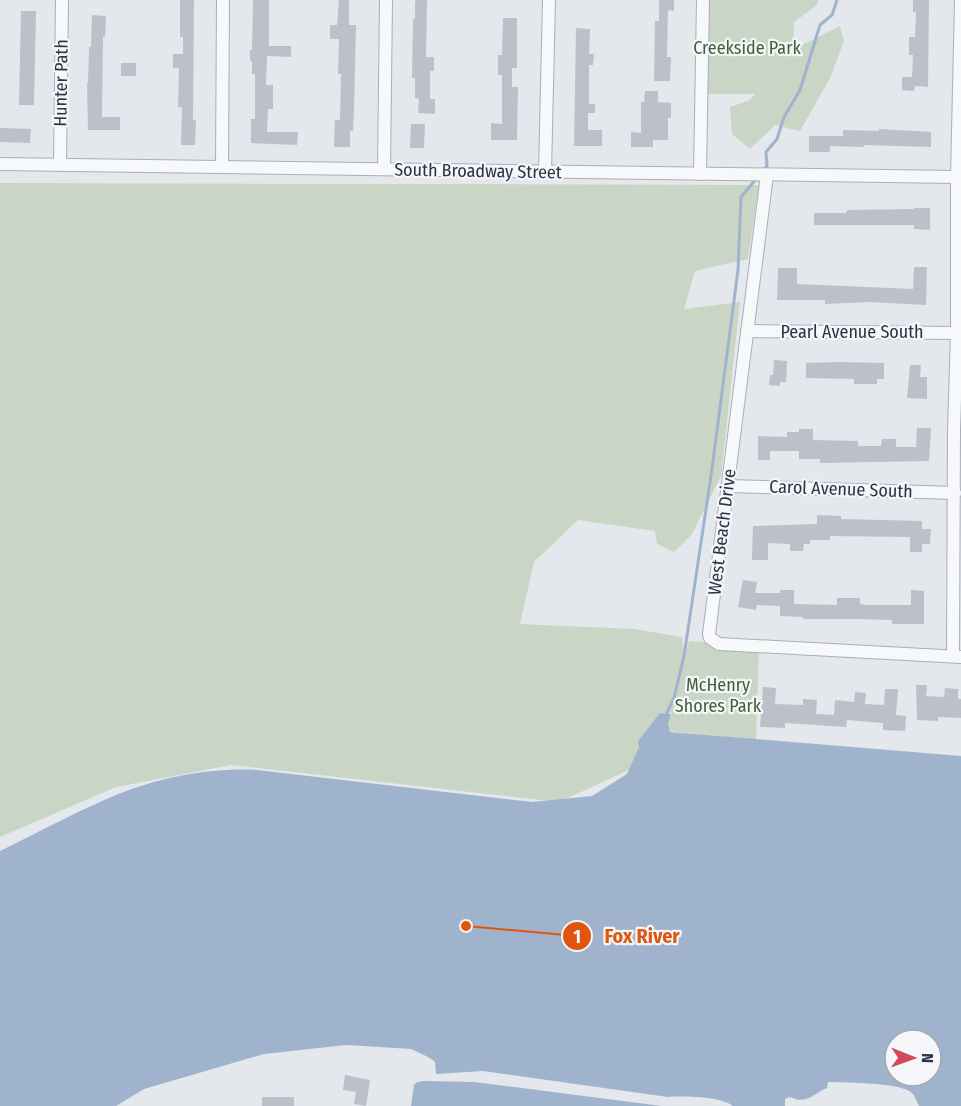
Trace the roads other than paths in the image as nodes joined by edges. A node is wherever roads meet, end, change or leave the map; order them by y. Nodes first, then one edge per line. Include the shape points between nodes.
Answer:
1 (62, 0) edge
2 (223, 0) edge
3 (386, 0) edge
4 (549, 0) edge
5 (703, 0) edge
6 (961, 0) edge
7 (960, 117) edge
8 (0, 164) edge
9 (60, 165) junction
10 (222, 167) junction
11 (384, 169) junction
12 (545, 172) junction
13 (700, 174) junction
14 (767, 175) junction
15 (957, 177) junction
16 (747, 331) junction
17 (957, 333) junction
18 (958, 430) edge
19 (728, 486) junction
20 (955, 493) junction
21 (957, 656) edge

1 - 9 street, Hunter Path
2 - 10 street
3 - 11 street
4 - 12 street
5 - 13 street
6 - 7 street
7 - 15 street
8 - 9 street, South Broadway Street
9 - 10 street, South Broadway Street
10 - 11 street, South Broadway Street
11 - 12 street, South Broadway Street
12 - 13 street, South Broadway Street
13 - 14 street, South Broadway Street
14 - 15 street, South Broadway Street
14 - 16 street, West Beach Drive
15 - 17 street
16 - 17 street, Pearl Avenue South
16 - 19 street, West Beach Drive
17 - 18 street
18 - 20 street
19 - 20 street, Carol Avenue South
19 - 21 street, West Beach Drive via 709,634 714,641
20 - 21 street

